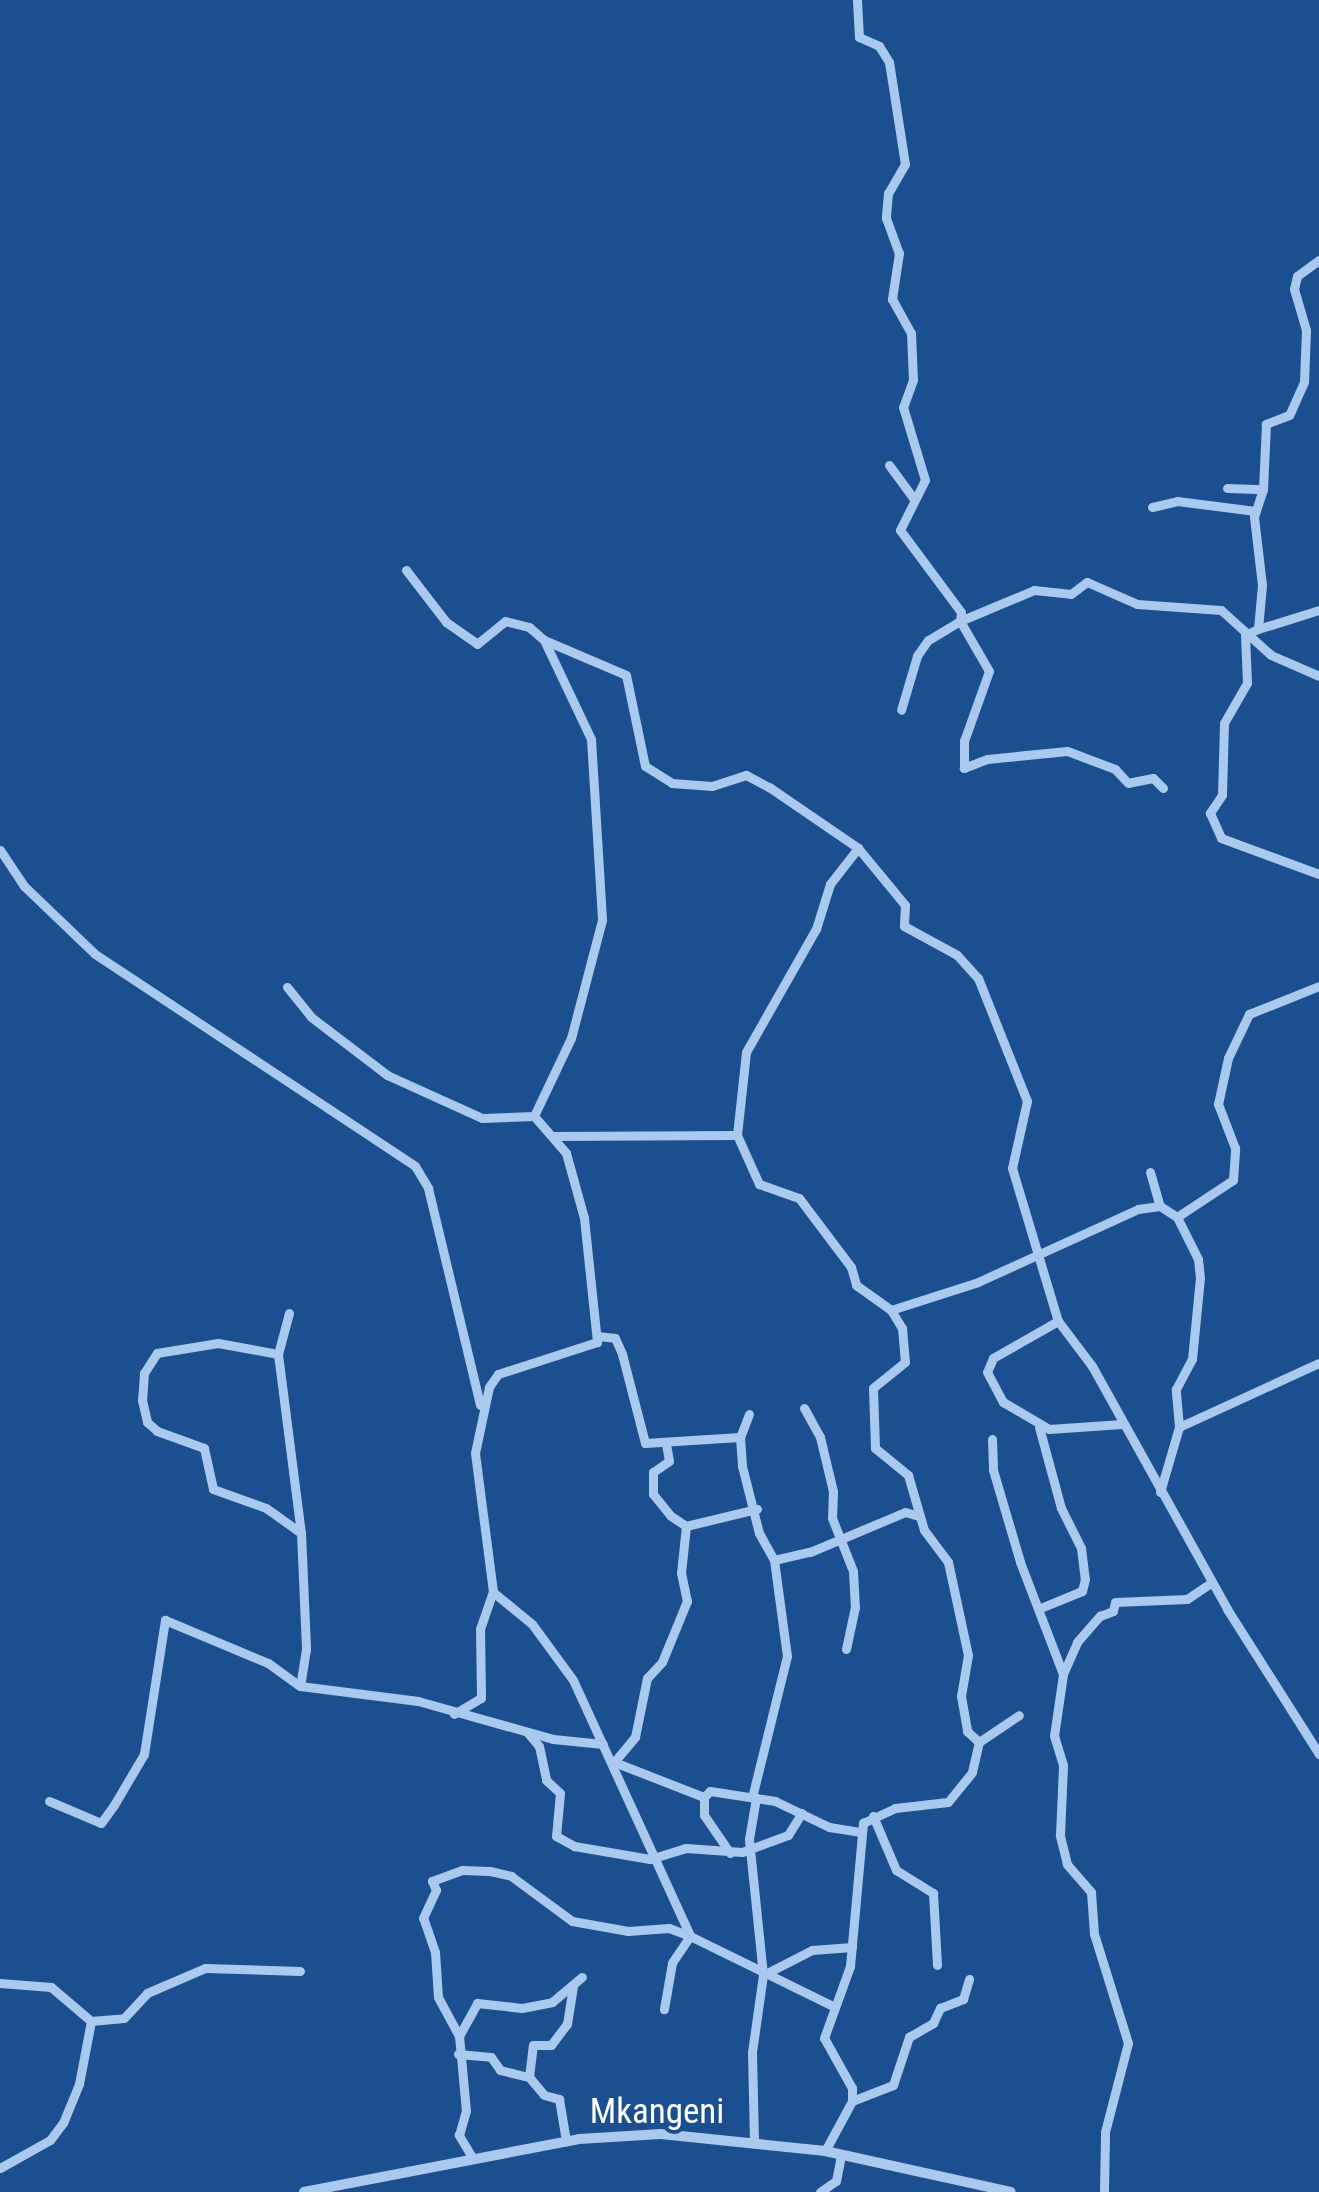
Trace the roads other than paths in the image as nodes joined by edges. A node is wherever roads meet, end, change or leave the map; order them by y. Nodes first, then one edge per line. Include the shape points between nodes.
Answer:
1 (856, 0) edge
2 (1319, 260) edge
3 (888, 465) dead end
4 (1227, 488) dead end
5 (1263, 489) junction
6 (914, 499) junction
7 (1152, 507) dead end
8 (1254, 511) junction
9 (406, 570) dead end
10 (1319, 610) edge
11 (960, 621) junction
12 (1258, 629) junction
13 (1245, 635) junction
14 (544, 640) junction
15 (1319, 676) edge
16 (901, 710) dead end
17 (1163, 788) dead end
18 (858, 848) junction
19 (0, 850) edge
20 (1319, 874) edge
21 (1319, 986) edge
22 (288, 988) dead end
23 (534, 1116) junction
24 (737, 1135) junction
25 (552, 1136) junction
26 (1150, 1172) dead end
27 (1160, 1206) junction
28 (1176, 1217) junction
29 (1037, 1256) junction
30 (891, 1310) junction
31 (289, 1313) dead end
32 (1058, 1321) junction
33 (597, 1336) junction
34 (278, 1354) junction
35 (1319, 1363) edge
36 (804, 1408) dead end
37 (749, 1414) dead end
38 (482, 1418) junction
39 (1122, 1424) junction
40 (1038, 1427) junction
41 (1179, 1427) junction
42 (740, 1437) junction
43 (992, 1439) dead end
44 (666, 1444) junction
45 (1160, 1492) junction
46 (757, 1510) junction
47 (920, 1518) junction
48 (686, 1526) junction
49 (301, 1533) junction
50 (843, 1537) junction
51 (774, 1560) junction
52 (1212, 1582) junction
53 (493, 1592) junction
54 (1042, 1607) junction
55 (846, 1649) dead end
56 (1063, 1674) junction
57 (300, 1686) junction
58 (454, 1714) junction
59 (1018, 1715) dead end
60 (526, 1731) junction
61 (979, 1742) junction
62 (603, 1744) junction
63 (1319, 1754) edge
64 (614, 1762) junction
65 (704, 1797) junction
66 (754, 1798) junction
67 (49, 1801) dead end
68 (802, 1813) junction
69 (873, 1816) junction
70 (860, 1832) junction
71 (751, 1850) junction
72 (730, 1853) junction
73 (650, 1860) junction
74 (690, 1936) junction
75 (852, 1948) junction
76 (937, 1965) dead end
77 (300, 1971) dead end
78 (763, 1975) junction
79 (582, 1977) dead end
80 (969, 1979) dead end
81 (0, 1983) edge
82 (573, 1986) junction
83 (833, 2006) junction
84 (664, 2009) dead end
85 (91, 2021) junction
86 (460, 2036) junction
87 (458, 2054) junction
88 (529, 2078) junction
89 (852, 2101) junction
90 (566, 2141) junction
91 (754, 2141) junction
92 (825, 2151) junction
93 (842, 2154) junction
94 (472, 2157) junction
95 (0, 2168) edge
96 (319, 2191) edge
97 (304, 2192) edge
98 (820, 2192) edge
99 (1011, 2192) edge
100 (1104, 2192) edge

1 - 6 street via 860,37 880,46 889,62 904,164 890,185 886,211 900,253 892,300 911,332 913,380 902,407 925,480
2 - 5 street via 1296,276 1306,375 1290,415 1266,424
3 - 6 street
4 - 5 street
5 - 8 street
6 - 11 street via 900,530 946,589
7 - 8 street via 1177,502
8 - 12 street via 1262,585
9 - 14 street via 446,622 477,644 505,621
10 - 12 street
11 - 13 street via 1034,590 1071,594 1087,582 1137,604 1221,610
11 - 16 street via 928,640
11 - 17 street via 989,671 964,740 964,768 1067,750 1115,769 1128,783 1153,778
12 - 13 street
13 - 15 street
13 - 20 street via 1247,683 1224,722 1222,795 1210,813 1212,828 1221,838
14 - 18 street via 626,674 645,766 658,776 712,786 750,775
14 - 23 street via 591,740 602,920 571,1038
18 - 24 street via 830,884 816,928 746,1052
18 - 29 street via 905,906 904,926 957,955 988,1000 1027,1101 1012,1168
19 - 38 street via 24,886 94,954 415,1166 442,1239
21 - 28 street via 1249,1014 1228,1058 1218,1104 1235,1148 1234,1180
22 - 23 street via 311,1017 415,1092 482,1118
23 - 25 street
24 - 25 street
24 - 30 street via 758,1184 799,1198 851,1268 856,1285
25 - 33 street via 566,1152 584,1218 587,1293
26 - 27 street
27 - 28 street
27 - 29 street via 1138,1209
28 - 41 street via 1198,1258 1200,1278 1192,1359 1176,1389
29 - 30 street
29 - 32 street
30 - 47 street via 902,1328 905,1362 874,1388 875,1448 908,1475
31 - 34 street
32 - 39 street via 1092,1366
32 - 40 street via 993,1358 987,1372 1003,1402
33 - 38 street via 571,1355 498,1374
33 - 44 street via 615,1338 645,1444
34 - 49 street
34 - 49 street via 218,1342 164,1350 144,1373 142,1400 157,1432 204,1448 214,1489 266,1508
35 - 41 street
36 - 50 street via 820,1437 834,1491 832,1518
37 - 42 street
38 - 53 street via 475,1465
39 - 40 street
39 - 45 street
40 - 54 street via 1060,1508 1081,1548 1085,1579 1082,1590
41 - 45 street
42 - 44 street
42 - 46 street
43 - 54 street via 1000,1495
44 - 48 street via 669,1461 653,1472 653,1494
45 - 52 street
46 - 48 street
46 - 51 street via 759,1534
47 - 50 street via 905,1512
47 - 61 street via 951,1576 968,1655 961,1696 967,1732
48 - 64 street via 686,1600 662,1662 646,1678 635,1737
49 - 57 street via 306,1649
50 - 51 street
50 - 55 street via 855,1608
51 - 66 street via 787,1668 771,1706
52 - 56 street via 1188,1599 1116,1602 1114,1612 1100,1616 1077,1642
52 - 63 street
53 - 58 street via 480,1629 481,1698
53 - 62 street via 549,1643
54 - 56 street
56 - 100 street via 1054,1736 1063,1765 1060,1835 1067,1864 1092,1892 1094,1934 1128,2042 1106,2132
57 - 58 street via 418,1701
57 - 67 street via 268,1663 165,1620 144,1754 114,1804 101,1823 91,1823
58 - 60 street
59 - 61 street
60 - 62 street
60 - 73 street via 539,1746 546,1780 560,1793 556,1836 614,1856
61 - 69 street via 972,1772 948,1802
62 - 64 street
64 - 65 street
64 - 73 street
65 - 66 street via 710,1791
65 - 72 street via 704,1815
66 - 68 street
66 - 71 street
68 - 70 street via 829,1828
68 - 71 street via 788,1834
69 - 70 street
69 - 76 street via 896,1870 933,1894
70 - 75 street
71 - 72 street
71 - 78 street
72 - 73 street via 686,1848
73 - 74 street via 676,1896
74 - 78 street
74 - 84 street via 672,1963
74 - 86 street via 669,1928 628,1931 572,1921 511,1876 490,1871 462,1870 432,1881 436,1890 423,1918 441,2007
75 - 78 street via 812,1950
75 - 83 street
77 - 85 street via 206,1968 148,1992 124,2018
78 - 83 street
78 - 91 street via 752,2052
79 - 82 street
80 - 89 street via 963,1999 940,2008 933,2023 909,2037 893,2085
81 - 85 street via 52,1987
82 - 86 street via 552,2002 522,2008 477,2003
82 - 88 street via 567,2024 551,2045 532,2045
83 - 89 street via 824,2038 852,2088
85 - 95 street via 80,2084 62,2123 50,2140
86 - 87 street
87 - 88 street via 491,2057 500,2070
87 - 94 street via 466,2110 458,2135
88 - 90 street via 564,2106 559,2127
89 - 92 street
90 - 91 street, Mkangeni via 682,2134
90 - 94 street, Mkangeni
91 - 92 street, Mkangeni
92 - 93 street, Mkangeni
93 - 98 street via 836,2182
93 - 99 street, Mkangeni
94 - 96 street, Mkangeni
96 - 97 street, Mkangeni

